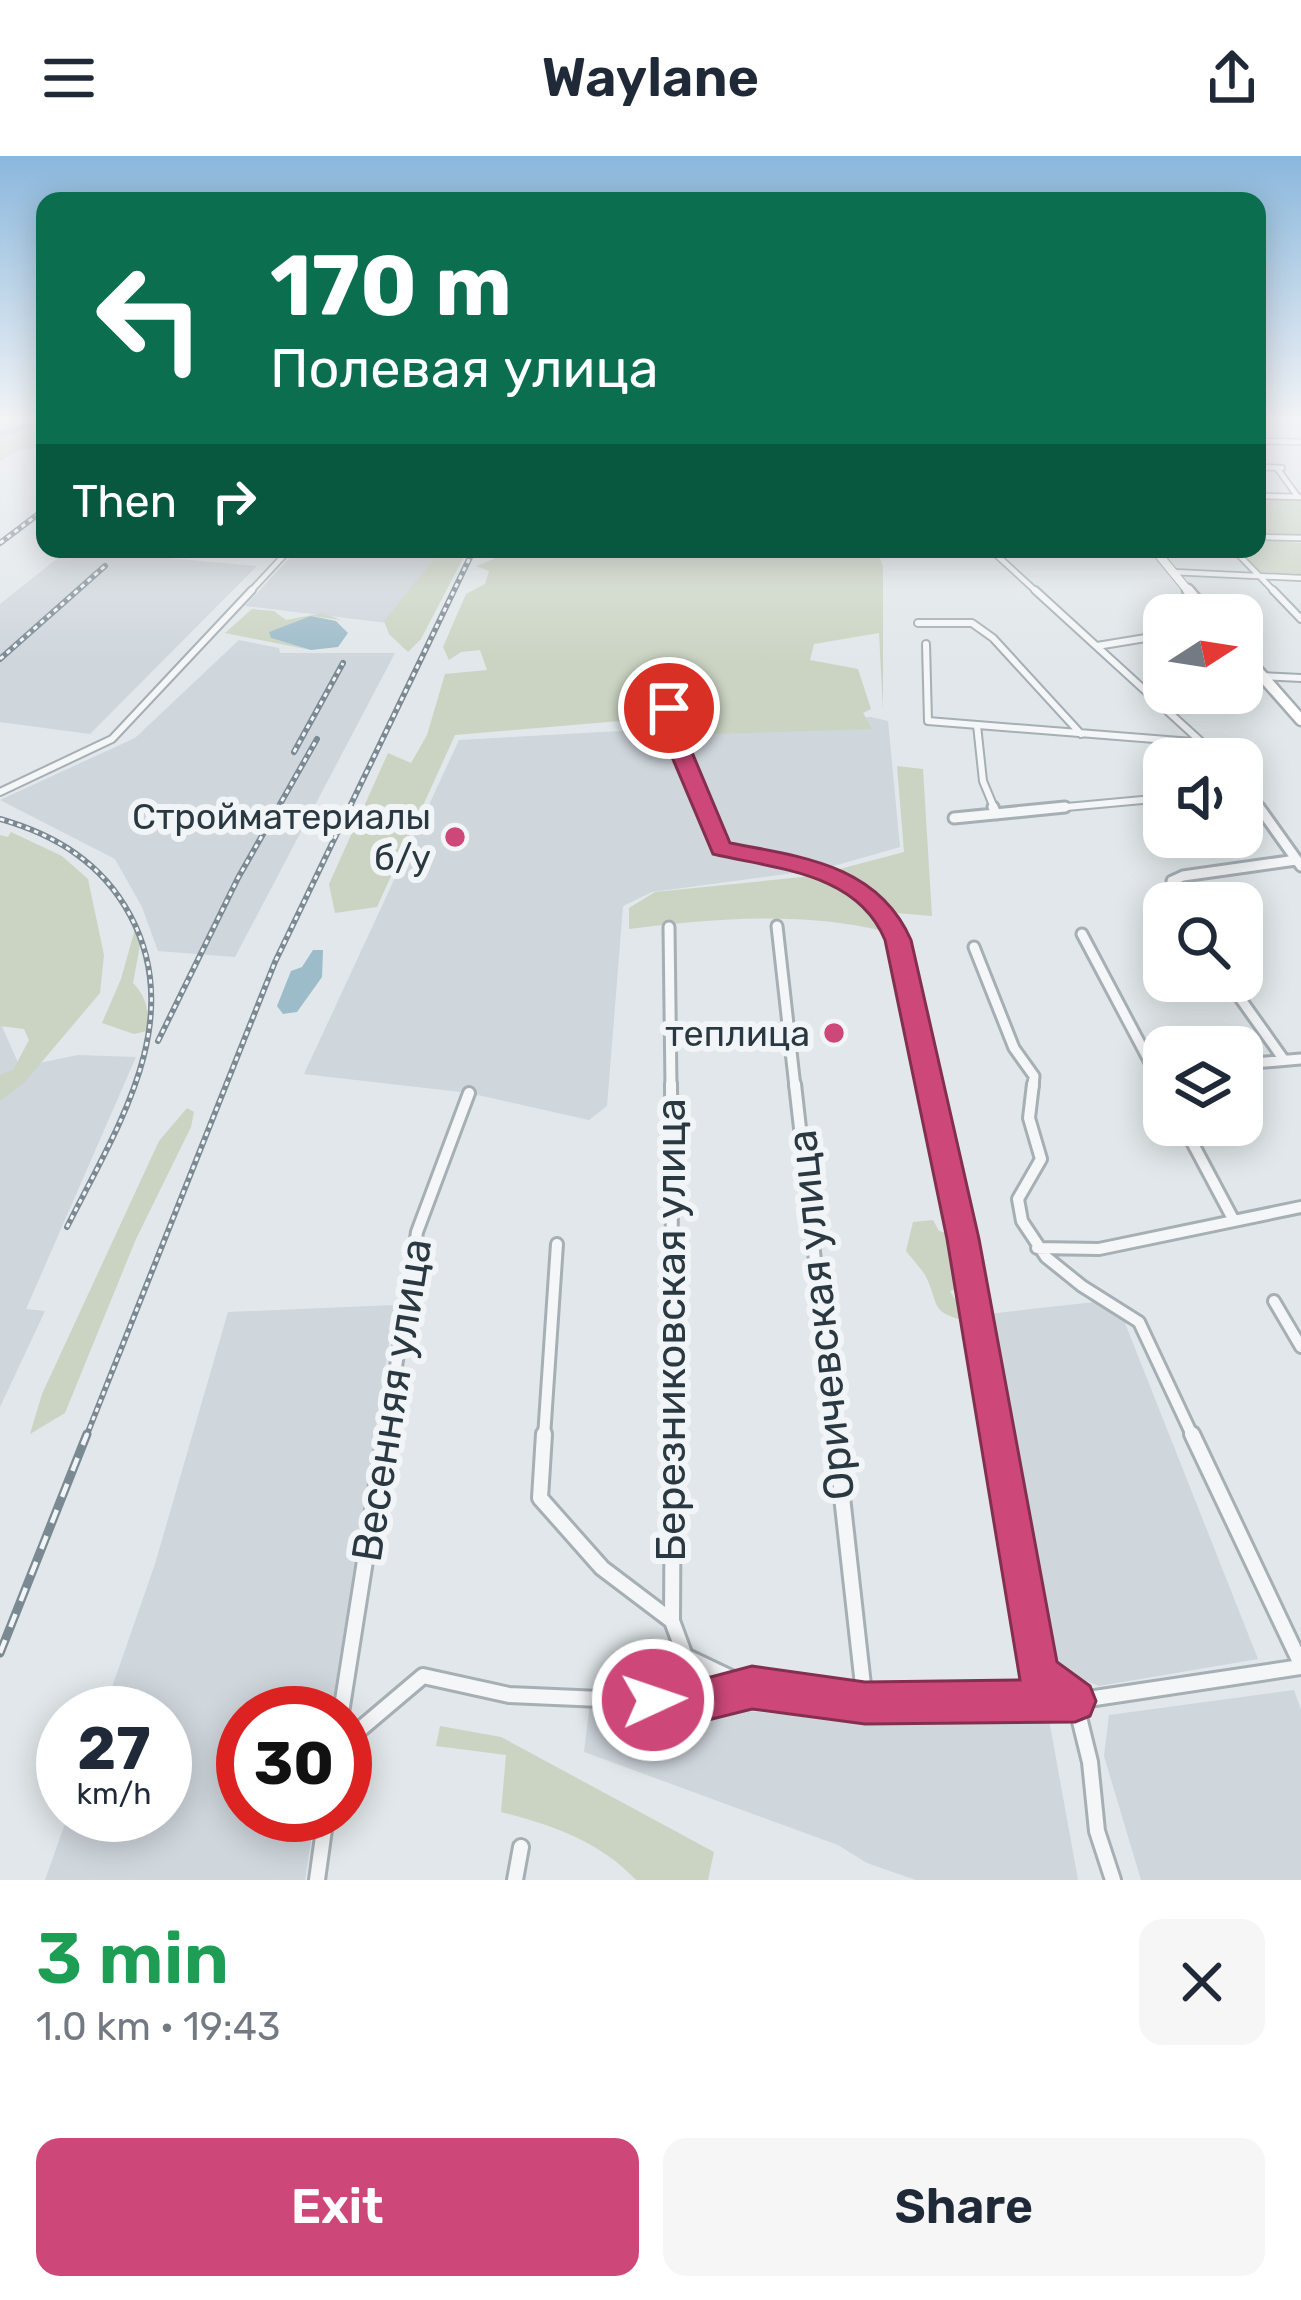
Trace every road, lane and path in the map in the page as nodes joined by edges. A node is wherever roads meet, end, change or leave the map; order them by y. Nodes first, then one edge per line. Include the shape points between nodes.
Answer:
1 (1266, 537) edge
2 (1301, 538) edge
3 (282, 558) edge
4 (1000, 558) edge
5 (1161, 558) edge
6 (1242, 558) edge
7 (1173, 572) junction
8 (1259, 576) junction
9 (1301, 578) edge
10 (1191, 594) edge
11 (1301, 619) edge
12 (918, 623) dead end
13 (1143, 638) edge
14 (926, 644) dead end
15 (1097, 646) junction
16 (1263, 676) edge
17 (1263, 677) edge
18 (1301, 678) edge
19 (669, 708) dead end
20 (1301, 721) edge
21 (976, 725) junction
22 (1081, 734) junction
23 (1143, 738) edge
24 (1199, 738) edge
25 (0, 793) edge
26 (1143, 800) edge
27 (1263, 813) edge
28 (995, 814) junction
29 (955, 818) dead end
30 (1299, 863) edge
31 (1173, 882) edge
32 (777, 926) dead end
33 (669, 927) dead end
34 (1082, 934) dead end
35 (974, 947) dead end
36 (1244, 1002) edge
37 (1143, 1042) edge
38 (1301, 1059) edge
39 (1284, 1060) junction
40 (1263, 1062) edge
41 (469, 1094) dead end
42 (1194, 1146) edge
43 (1301, 1207) edge
44 (1233, 1219) junction
45 (557, 1244) dead end
46 (1037, 1248) junction
47 (1274, 1300) dead end
48 (1301, 1347) edge
49 (672, 1621) junction
50 (1301, 1665) edge
51 (345, 1686) edge
52 (752, 1688) junction
53 (1075, 1701) junction
54 (865, 1703) junction
55 (372, 1719) edge
56 (322, 1842) edge
57 (521, 1846) dead end
58 (317, 1880) edge
59 (515, 1880) edge
60 (1113, 1880) edge

1 - 2 street
3 - 25 street via 112,739
4 - 15 street
5 - 7 street
6 - 8 street
7 - 8 street
7 - 10 street
8 - 9 street
8 - 11 street
12 - 22 street via 972,623
13 - 15 street
14 - 21 street via 928,721
15 - 24 street
16 - 18 street
17 - 20 street
19 - 53 street via 721,849 823,868 887,914 898,940 963,1239 1039,1673
21 - 22 street
21 - 28 street
22 - 23 street
26 - 28 street
27 - 30 street
28 - 29 street
30 - 31 street via 1231,865
32 - 54 street, Оричевская улица
33 - 49 street, Березниковская улица
34 - 37 street
35 - 46 street via 1013,1048 1034,1076 1029,1118 1041,1159 1018,1199
36 - 39 street
38 - 39 street
39 - 40 street
41 - 51 street, Весенняя улица via 417,1232
42 - 44 street
43 - 44 street
44 - 46 street via 1099,1249
45 - 49 street via 540,1498 602,1568
46 - 50 street via 1090,1295 1139,1322
47 - 48 street
49 - 52 street via 685,1656
50 - 53 street
52 - 54 street
52 - 55 street via 692,1703 509,1695 423,1676
53 - 54 street
53 - 60 street
56 - 58 street
57 - 59 street

